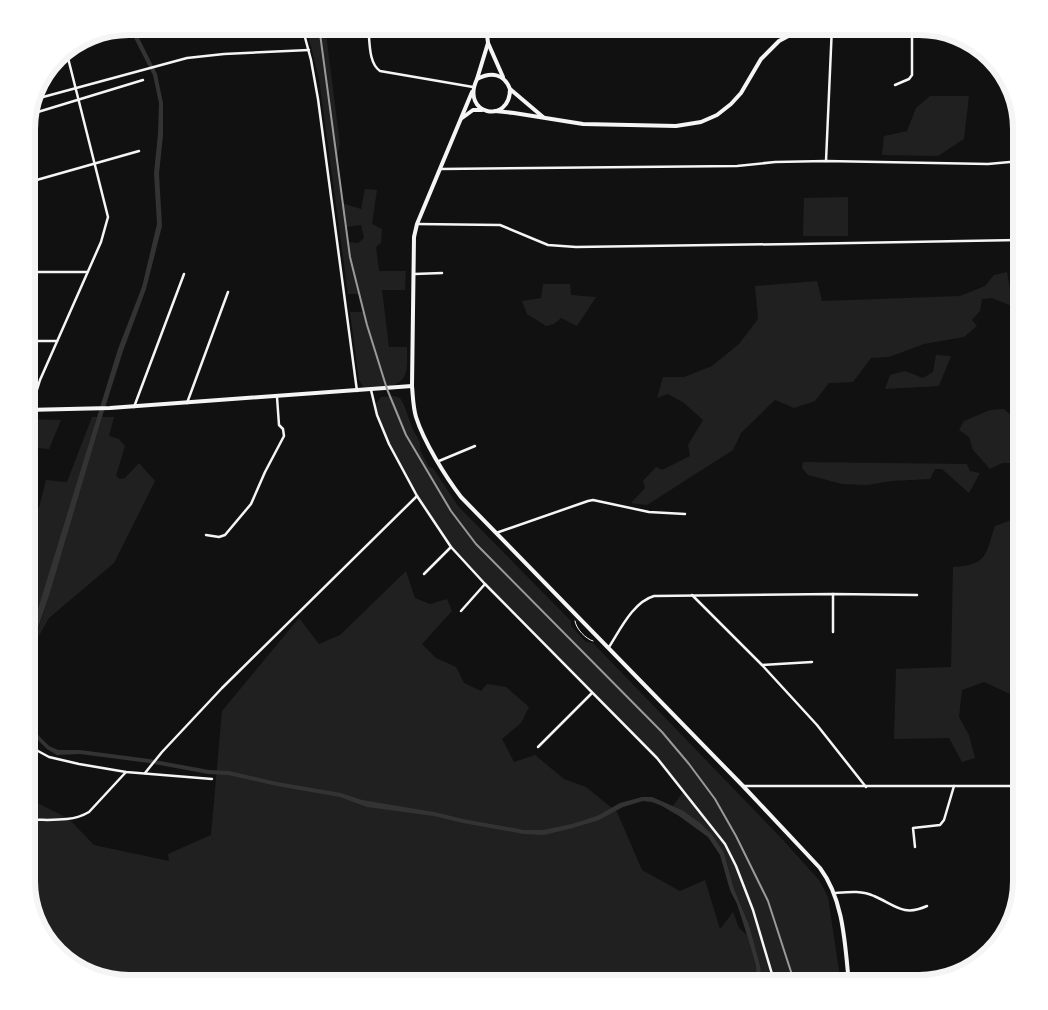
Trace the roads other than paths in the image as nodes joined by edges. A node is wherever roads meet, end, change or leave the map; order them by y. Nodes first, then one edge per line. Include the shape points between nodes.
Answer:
1 (304, 35) edge
2 (369, 35) edge
3 (487, 35) edge
4 (790, 35) edge
5 (832, 35) edge
6 (912, 35) edge
7 (488, 43) junction
8 (308, 50) junction
9 (68, 57) edge
10 (477, 79) junction
11 (504, 79) junction
12 (143, 80) dead end
13 (895, 85) dead end
14 (473, 87) junction
15 (75, 88) junction
16 (510, 89) junction
17 (472, 92) junction
18 (41, 98) edge
19 (78, 101) junction
20 (483, 110) junction
21 (495, 111) junction
22 (37, 113) edge
23 (545, 118) junction
24 (459, 122) junction
25 (139, 151) dead end
26 (826, 161) junction
27 (1013, 162) edge
28 (96, 163) junction
29 (440, 169) junction
30 (35, 180) edge
31 (417, 224) junction
32 (1013, 240) edge
33 (35, 272) edge
34 (88, 272) junction
35 (442, 273) dead end
36 (184, 274) dead end
37 (412, 274) junction
38 (228, 292) dead end
39 (35, 341) edge
40 (57, 341) junction
41 (412, 386) junction
42 (371, 390) junction
43 (357, 391) junction
44 (35, 394) edge
45 (276, 396) junction
46 (187, 402) junction
47 (134, 407) junction
48 (35, 410) edge
49 (475, 446) dead end
50 (438, 461) junction
51 (417, 496) junction
52 (685, 514) dead end
53 (496, 533) junction
54 (206, 535) dead end
55 (451, 547) junction
56 (424, 574) dead end
57 (485, 584) junction
58 (833, 594) junction
59 (692, 595) junction
60 (917, 595) dead end
61 (461, 611) dead end
62 (833, 632) dead end
63 (608, 648) junction
64 (812, 662) dead end
65 (762, 665) junction
66 (592, 693) junction
67 (538, 747) dead end
68 (35, 749) edge
69 (126, 772) junction
70 (145, 773) junction
71 (212, 779) dead end
72 (743, 786) junction
73 (954, 786) junction
74 (1013, 786) edge
75 (866, 787) junction
76 (35, 820) edge
77 (915, 847) dead end
78 (834, 893) junction
79 (927, 906) dead end
80 (772, 975) edge
81 (849, 975) edge

1 - 8 street
2 - 14 street via 372,62 380,71
3 - 7 main road
4 - 23 main road via 779,41 761,60 731,104 706,121 687,125 652,125 574,123
5 - 26 street
6 - 13 street via 912,75
7 - 10 main road
7 - 11 main road
8 - 15 street via 187,58
8 - 43 street via 318,99
9 - 15 street
10 - 11 main road via 494,74
10 - 14 main road
11 - 16 main road
12 - 19 street
14 - 17 main road
15 - 18 street
15 - 19 street
16 - 21 main road via 507,103
16 - 23 main road
17 - 20 main road via 475,102
17 - 24 main road
19 - 22 street
19 - 28 street
20 - 21 main road
20 - 24 main road via 473,110
21 - 23 main road
24 - 29 main road
25 - 28 street
26 - 27 street
26 - 29 street via 737,166
28 - 30 street
28 - 34 street via 108,216
29 - 31 main road
31 - 32 street via 500,225 548,245 569,247
31 - 37 main road
33 - 34 street
34 - 40 street
35 - 37 street
36 - 47 street
37 - 41 main road
38 - 46 street
39 - 40 street
40 - 44 street
41 - 42 main road
41 - 50 main road via 416,417
42 - 43 main road
42 - 51 street via 389,444
43 - 45 main road
45 - 46 main road
45 - 54 street via 279,425 284,436 251,504 225,535
46 - 47 main road
47 - 48 main road
49 - 50 street
50 - 53 main road via 461,497
51 - 55 street
51 - 70 street via 222,688
52 - 53 street via 649,512 593,500
53 - 63 main road
55 - 56 street
55 - 57 street
57 - 61 street
57 - 66 street
58 - 59 street
58 - 60 street
58 - 62 street
59 - 63 street via 654,596 644,600
59 - 65 street
63 - 72 main road
64 - 65 street
65 - 75 street via 817,725
66 - 67 street
66 - 80 street via 657,758 725,844 753,910
68 - 69 street via 56,759
69 - 70 street
69 - 76 street via 83,816
70 - 71 street
72 - 75 street
72 - 78 main road via 820,868
73 - 74 street
73 - 75 street
73 - 77 street via 940,825 913,828
78 - 79 street via 862,892 906,911
78 - 81 main road

